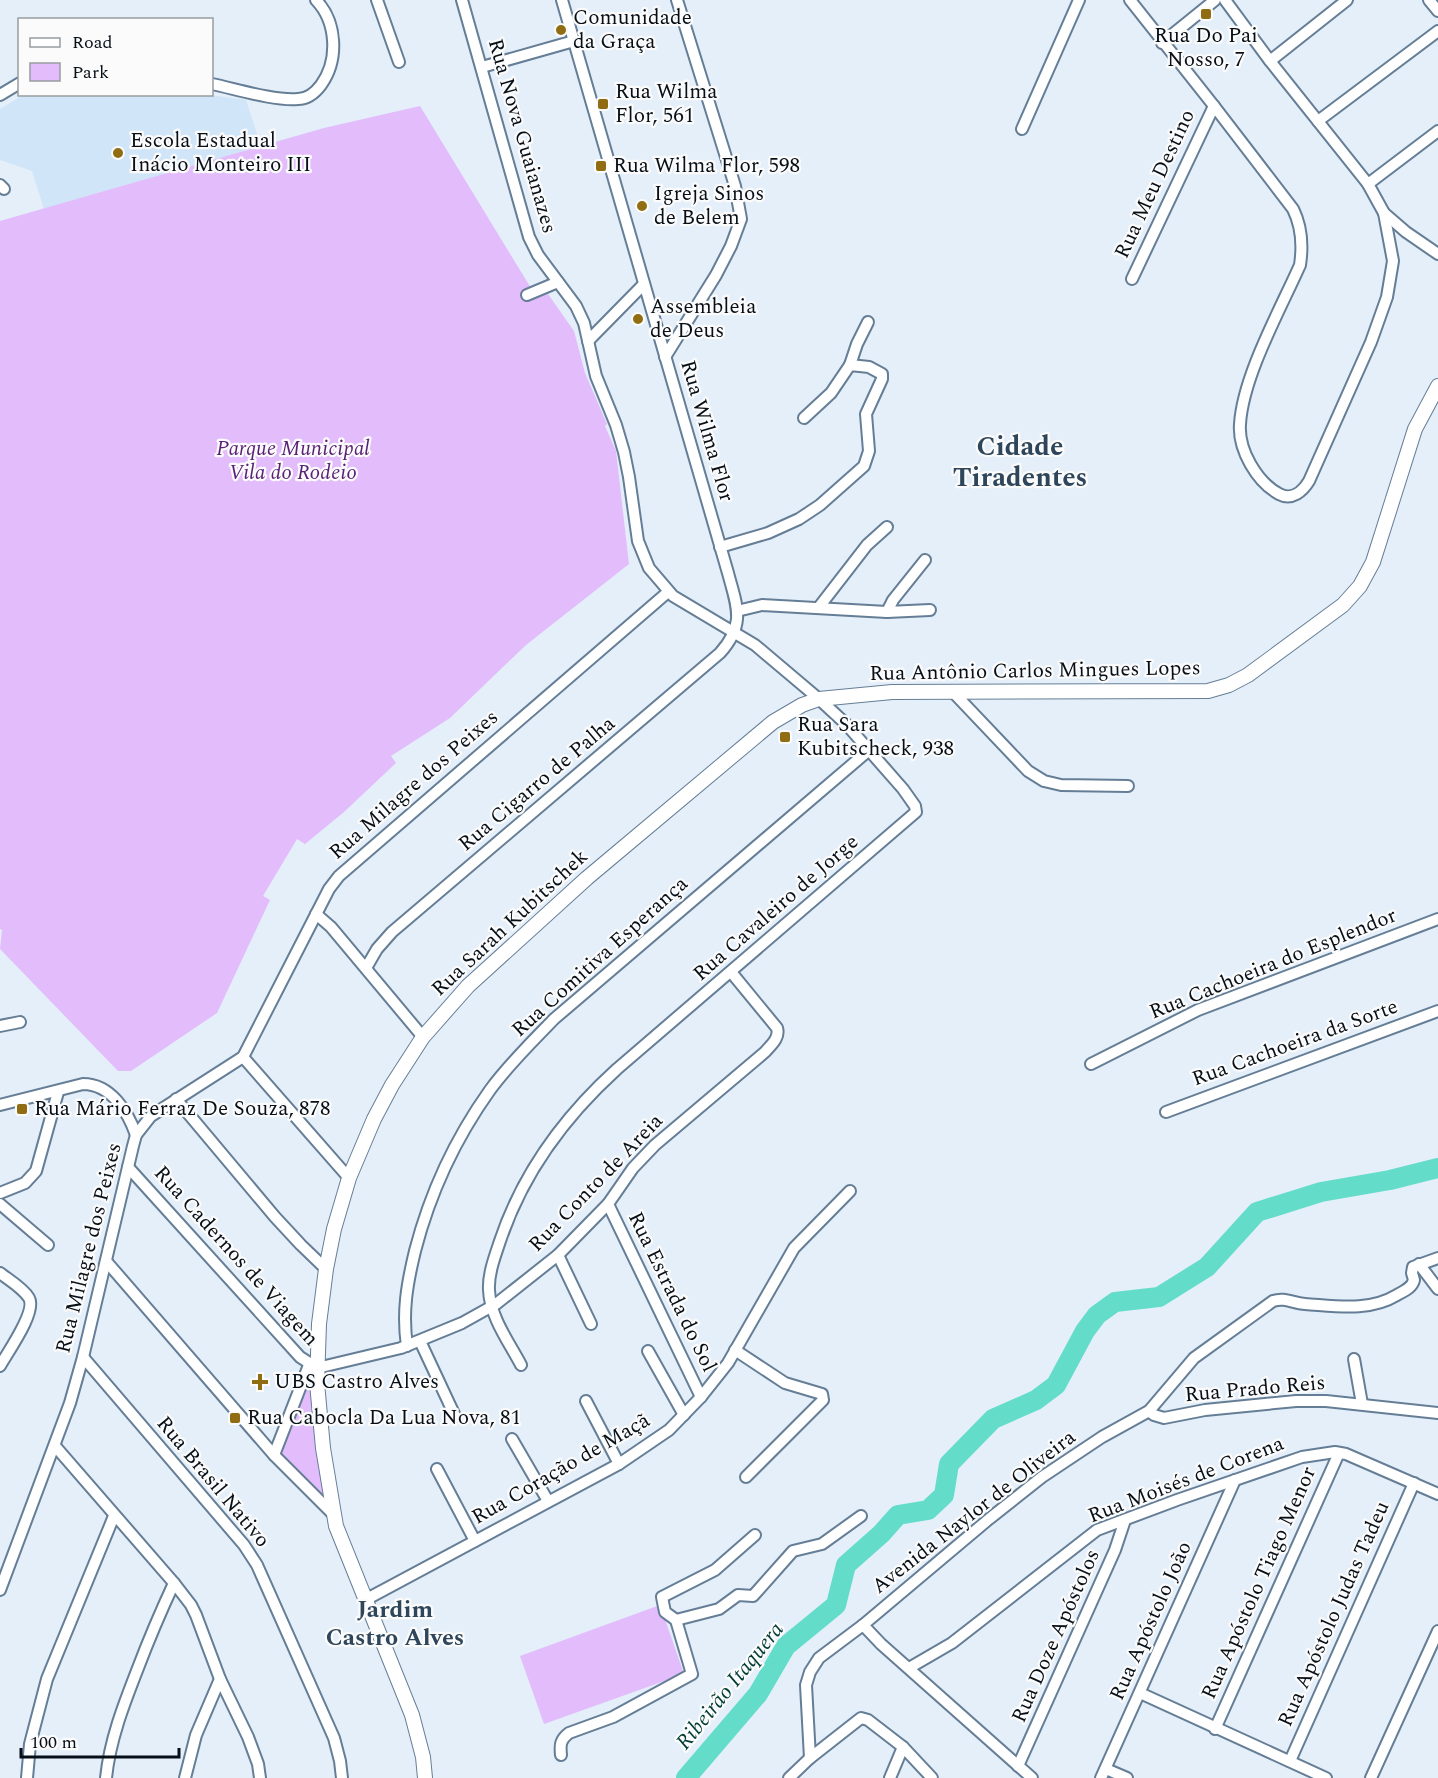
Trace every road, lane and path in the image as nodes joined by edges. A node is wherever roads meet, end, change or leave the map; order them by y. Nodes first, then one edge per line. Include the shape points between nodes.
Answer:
1 (316, 0) edge
2 (377, 0) edge
3 (462, 0) edge
4 (562, 0) edge
5 (677, 0) edge
6 (1080, 0) edge
7 (1130, 0) edge
8 (1215, 0) edge
9 (1225, 0) edge
10 (1347, 0) edge
11 (1429, 0) edge
12 (1438, 11) edge
13 (1438, 31) edge
14 (573, 41) junction
15 (1162, 43) junction
16 (1270, 61) junction
17 (399, 62) dead end
18 (482, 67) junction
19 (18, 84) edge
20 (213, 84) edge
21 (0, 95) edge
22 (1214, 106) junction
23 (1318, 121) junction
24 (1022, 129) dead end
25 (1438, 131) edge
26 (1368, 184) junction
27 (1384, 213) junction
28 (1438, 254) edge
29 (1132, 279) dead end
30 (558, 282) junction
31 (644, 284) junction
32 (527, 295) dead end
33 (868, 322) dead end
34 (588, 341) junction
35 (665, 357) junction
36 (850, 365) junction
37 (1438, 386) edge
38 (804, 418) dead end
39 (887, 527) dead end
40 (720, 547) junction
41 (925, 560) dead end
42 (668, 592) junction
43 (819, 608) junction
44 (930, 610) dead end
45 (737, 611) junction
46 (886, 612) junction
47 (736, 632) junction
48 (952, 692) junction
49 (819, 699) junction
50 (868, 751) junction
51 (1128, 786) dead end
52 (316, 914) junction
53 (1438, 919) edge
54 (366, 968) junction
55 (731, 972) junction
56 (1438, 1011) edge
57 (20, 1022) dead end
58 (0, 1026) edge
59 (423, 1037) junction
60 (243, 1057) junction
61 (1091, 1064) dead end
62 (58, 1092) junction
63 (176, 1099) junction
64 (0, 1105) edge
65 (1166, 1112) dead end
66 (136, 1136) junction
67 (128, 1167) junction
68 (349, 1179) junction
69 (850, 1191) dead end
70 (0, 1193) edge
71 (0, 1204) edge
72 (608, 1204) junction
73 (48, 1245) dead end
74 (558, 1255) junction
75 (1438, 1258) edge
76 (106, 1261) junction
77 (1419, 1263) junction
78 (326, 1269) junction
79 (0, 1273) edge
80 (1438, 1289) edge
81 (492, 1306) junction
82 (591, 1324) dead end
83 (420, 1341) junction
84 (407, 1346) junction
85 (735, 1350) junction
86 (648, 1352) dead end
87 (83, 1357) junction
88 (1354, 1359) dead end
89 (521, 1365) dead end
90 (0, 1366) edge
91 (313, 1366) junction
92 (701, 1398) junction
93 (586, 1401) dead end
94 (1362, 1404) junction
95 (1149, 1411) junction
96 (1438, 1413) edge
97 (684, 1415) junction
98 (455, 1416) dead end
99 (512, 1439) dead end
100 (55, 1446) junction
101 (1339, 1453) junction
102 (274, 1455) junction
103 (619, 1464) junction
104 (437, 1469) dead end
105 (746, 1478) dead end
106 (1235, 1480) junction
107 (1414, 1483) junction
108 (1438, 1494) edge
109 (548, 1502) junction
110 (334, 1515) junction
111 (114, 1516) junction
112 (861, 1516) dead end
113 (1125, 1520) junction
114 (755, 1535) dead end
115 (475, 1540) junction
116 (174, 1583) junction
117 (0, 1590) edge
118 (365, 1600) junction
119 (675, 1620) junction
120 (863, 1625) junction
121 (1438, 1631) edge
122 (909, 1668) junction
123 (220, 1679) junction
124 (1140, 1693) junction
125 (1215, 1729) junction
126 (903, 1747) junction
127 (561, 1755) dead end
128 (810, 1758) junction
129 (1290, 1761) junction
130 (1018, 1766) junction
131 (1104, 1773) edge
132 (27, 1778) edge
133 (106, 1778) edge
134 (185, 1778) edge
135 (260, 1778) edge
136 (342, 1778) edge
137 (425, 1778) edge
138 (789, 1778) edge
139 (890, 1778) edge
140 (932, 1778) edge
141 (1032, 1778) edge
142 (1127, 1778) edge
143 (1326, 1778) edge
144 (1371, 1778) edge

1 - 20 street via 326,13 334,48 327,76 313,94 298,99 281,98
2 - 17 street
3 - 18 street, Rua Nova Guaianazes
4 - 14 street, Rua Wilma Flor
5 - 35 street via 735,186 741,219 716,275
6 - 24 street
7 - 15 street
8 - 15 street
9 - 16 street
10 - 16 street
11 - 12 street
13 - 23 street
14 - 18 street
14 - 31 street, Rua Wilma Flor
15 - 22 street
16 - 23 street
18 - 30 street, Rua Nova Guaianazes via 529,237
19 - 21 street
22 - 27 street via 1293,209 1301,232 1300,265 1255,366 1239,426 1249,461 1279,494 1296,495 1310,481 1371,342 1387,297 1393,261
22 - 29 street, Rua Meu Destino
23 - 26 street
25 - 26 street
26 - 27 street
27 - 28 street
30 - 32 street
30 - 34 street, Rua Nova Guaianazes via 580,314
31 - 34 street
31 - 35 street, Rua Wilma Flor
33 - 36 street
34 - 42 street, Rua Nova Guaianazes via 596,376 624,452 638,541 649,568
35 - 40 street, Rua Wilma Flor
36 - 38 street via 831,393
36 - 40 street via 880,371 883,377 866,414 869,451 864,466 799,519
37 - 48 street, Rua Antônio Carlos Mingues Lopes via 1416,429 1373,562 1360,586 1343,605 1248,675 1229,686 1208,691
39 - 43 street via 867,545
40 - 45 street, Rua Wilma Flor
41 - 46 street
42 - 47 street, Rua Cavaleiro de Jorge
42 - 52 street, Rua Milagre dos Peixes via 345,870 334,881
43 - 45 street via 762,605
43 - 46 street
44 - 46 street
45 - 47 street, Rua Wilma Flor
47 - 49 street, Rua Cavaleiro de Jorge
47 - 54 street, Rua Cigarro de Palha via 720,653 392,932
48 - 49 street, Rua Antônio Carlos Mingues Lopes via 892,692
48 - 51 street via 1028,771 1044,781
49 - 50 street, Rua Cavaleiro de Jorge
49 - 59 street, Rua Sarah Kubitschek via 773,722 587,878 468,986
50 - 55 street, Rua Cavaleiro de Jorge via 911,800 916,812
50 - 84 street, Rua Comitiva Esperança via 554,1019 490,1089 452,1150 422,1224 405,1303
52 - 54 street
52 - 60 street, Rua Milagre dos Peixes
53 - 61 street, Rua Cachoeira do Esplendor via 1198,1010
54 - 59 street
55 - 72 street, Rua Conto de Areia via 777,1028 775,1040 655,1145
55 - 81 street, Rua Cavaleiro de Jorge via 599,1085 558,1131 535,1165 508,1220 490,1274
56 - 65 street, Rua Cachoeira da Sorte
57 - 58 street
59 - 68 street, Rua Sarah Kubitschek via 374,1119
60 - 63 street, Rua Milagre dos Peixes
60 - 68 street
62 - 64 street
62 - 66 street via 83,1084 105,1089 118,1103
62 - 70 street via 36,1171 25,1182
63 - 66 street, Rua Milagre dos Peixes via 151,1116
63 - 78 street via 282,1224
66 - 67 street, Rua Milagre dos Peixes
67 - 76 street, Rua Milagre dos Peixes
67 - 91 street, Rua Cadernos de Viagem via 300,1357
68 - 78 street, Rua Sarah Kubitschek
69 - 85 street, Rua Coração de Maçã via 794,1248
71 - 73 street
72 - 74 street, Rua Conto de Areia
72 - 92 street, Rua Estrada do Sol
74 - 81 street, Rua Conto de Areia
74 - 82 street
75 - 77 street
76 - 87 street, Rua Milagre dos Peixes
76 - 102 street
77 - 80 street
77 - 95 street, Avenida Naylor de Oliveira via 1411,1269 1414,1280 1408,1288 1374,1305 1301,1304 1285,1298 1273,1301 1194,1358
78 - 91 street, Rua Sarah Kubitschek
79 - 90 street via 28,1297 31,1307
81 - 83 street, Rua Conto de Areia
81 - 89 street
83 - 84 street, Rua Conto de Areia
83 - 98 street
84 - 91 street, Rua Conto de Areia
85 - 92 street, Rua Coração de Maçã
85 - 105 street via 785,1383 822,1394 824,1400
86 - 97 street
87 - 100 street, Rua Milagre dos Peixes
87 - 136 street, Rua Brasil Nativo via 257,1565 334,1738
88 - 94 street
91 - 102 street
91 - 110 street, Rua Sarah Kubitschek
92 - 97 street, Rua Coração de Maçã
93 - 103 street
94 - 95 street, Rua Prado Reis via 1296,1401 1164,1418
94 - 96 street, Rua Prado Reis
95 - 120 street, Avenida Naylor de Oliveira via 1042,1477
97 - 103 street, Rua Coração de Maçã
99 - 109 street
100 - 111 street
100 - 117 street, Rua Milagre dos Peixes
101 - 106 street, Rua Moisés de Corena via 1302,1457
101 - 107 street, Rua Moisés de Corena
101 - 125 street, Rua Apóstolo Tiago Menor
102 - 110 street
103 - 109 street, Rua Coração de Maçã
104 - 115 street
106 - 113 street, Rua Moisés de Corena
106 - 124 street, Rua Apóstolo João
107 - 108 street, Rua Moisés de Corena
107 - 129 street, Rua Apóstolo Judas Tadeu
109 - 115 street, Rua Coração de Maçã
110 - 118 street, Rua Sarah Kubitschek
111 - 116 street
111 - 132 street via 47,1679 30,1744
112 - 119 street via 822,1544 793,1551 753,1596 738,1595 719,1609
113 - 122 street, Rua Moisés de Corena via 1097,1530 952,1643
113 - 130 street, Rua Doze Apóstolos
114 - 119 street via 715,1570 662,1597 665,1612
115 - 118 street, Rua Coração de Maçã
116 - 123 street via 191,1605
116 - 133 street via 118,1719
118 - 137 street, Rua Sarah Kubitschek via 412,1715
119 - 127 street via 692,1674 613,1717 569,1733 560,1744
120 - 122 street
120 - 128 street, Avenida Naylor de Oliveira via 819,1658 810,1672 806,1685
121 - 144 street
122 - 130 street
123 - 134 street via 196,1735
123 - 135 street via 248,1737
124 - 125 street
124 - 131 street, Rua Apóstolo João
125 - 129 street
126 - 128 street via 861,1718
126 - 139 street
126 - 140 street
128 - 138 street
129 - 143 street
130 - 141 street
131 - 142 street

